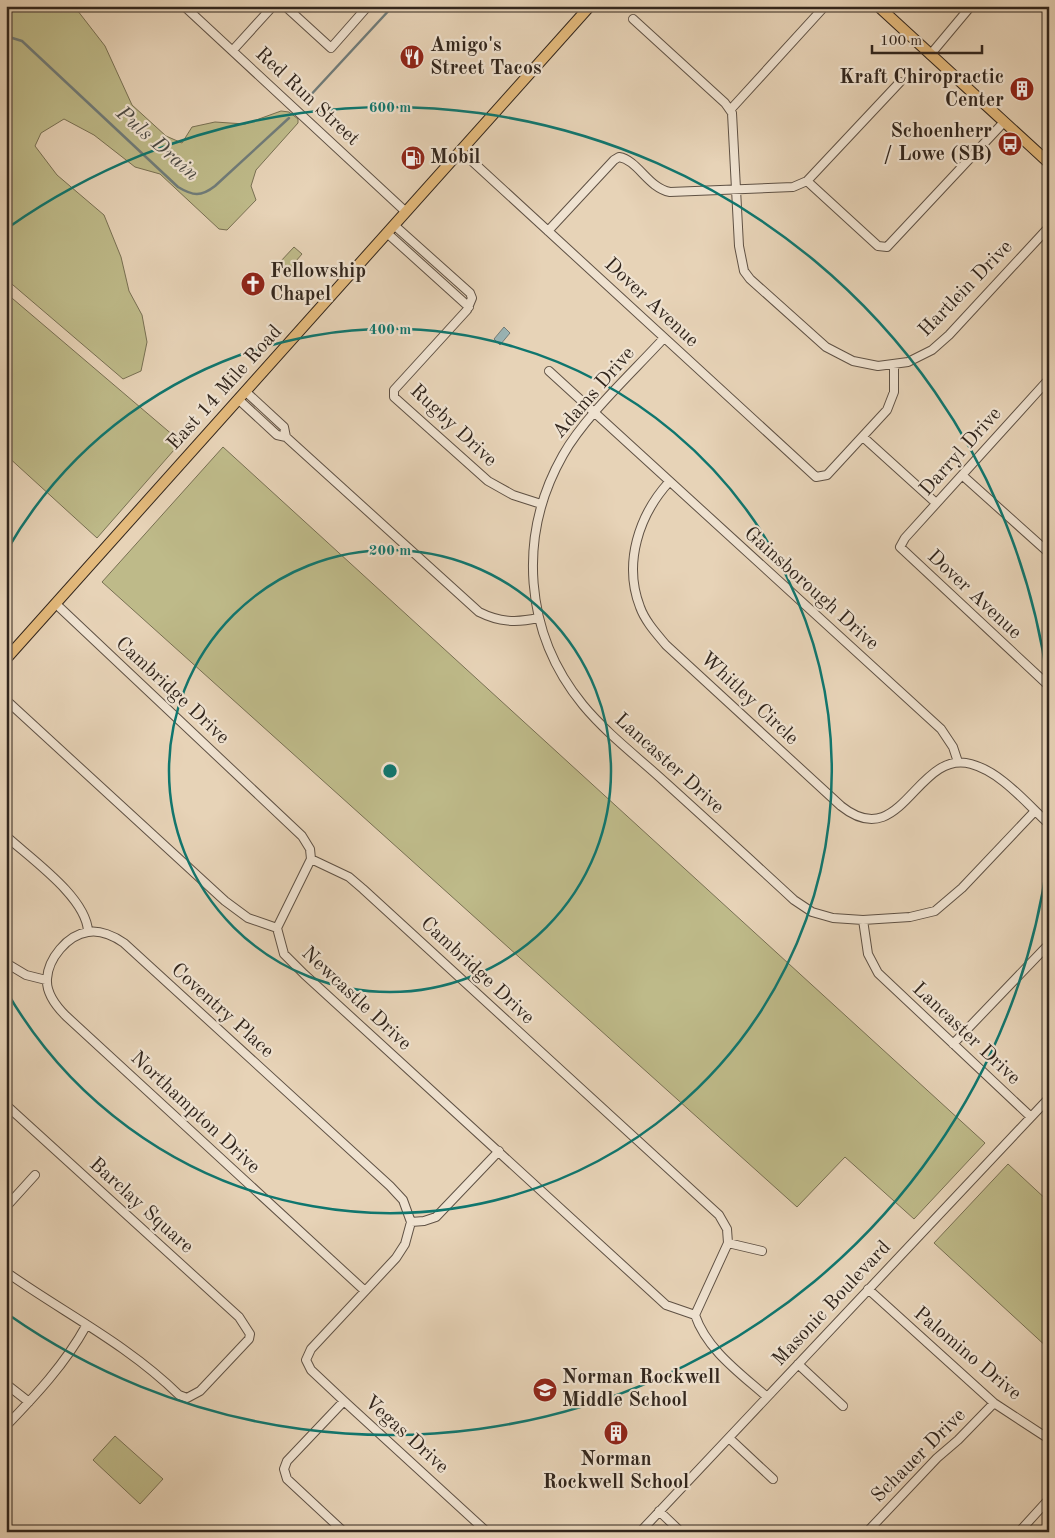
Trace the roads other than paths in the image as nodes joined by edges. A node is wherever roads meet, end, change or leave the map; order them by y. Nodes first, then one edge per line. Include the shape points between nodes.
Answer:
1 (184, 6) edge
2 (273, 6) edge
3 (285, 6) edge
4 (368, 6) edge
5 (590, 6) edge
6 (825, 6) edge
7 (878, 6) edge
8 (971, 6) edge
9 (633, 19) dead end
10 (232, 50) junction
11 (930, 55) junction
12 (900, 82) dead end
13 (731, 109) junction
14 (1004, 122) junction
15 (461, 151) junction
16 (1049, 163) edge
17 (807, 181) junction
18 (736, 189) junction
19 (406, 212) junction
20 (394, 225) junction
21 (1049, 227) edge
22 (548, 231) junction
23 (387, 233) junction
24 (469, 307) junction
25 (664, 338) junction
26 (894, 365) junction
27 (548, 371) dead end
28 (1049, 379) edge
29 (246, 391) junction
30 (238, 399) junction
31 (595, 413) junction
32 (286, 437) junction
33 (863, 437) junction
34 (962, 475) junction
35 (669, 482) junction
36 (936, 503) junction
37 (540, 504) junction
38 (900, 547) joint
39 (1049, 553) edge
40 (56, 604) junction
41 (538, 618) junction
42 (6, 659) edge
43 (1049, 686) edge
44 (6, 700) edge
45 (958, 762) junction
46 (1035, 811) junction
47 (1049, 824) edge
48 (6, 836) edge
49 (311, 859) junction
50 (862, 920) junction
51 (276, 928) junction
52 (88, 931) junction
53 (1049, 944) edge
54 (6, 963) edge
55 (46, 980) junction
56 (953, 1044) junction
57 (1049, 1098) edge
58 (6, 1105) edge
59 (1032, 1117) junction
60 (499, 1151) junction
61 (36, 1176) dead end
62 (6, 1207) edge
63 (412, 1222) junction
64 (728, 1243) junction
65 (762, 1251) dead end
66 (6, 1272) edge
67 (868, 1289) junction
68 (365, 1291) junction
69 (695, 1315) junction
70 (86, 1326) junction
71 (798, 1364) junction
72 (6, 1384) edge
73 (767, 1397) junction
74 (344, 1401) junction
75 (29, 1402) junction
76 (994, 1403) junction
77 (843, 1406) dead end
78 (6, 1426) edge
79 (729, 1438) junction
80 (1049, 1439) edge
81 (773, 1479) dead end
82 (1049, 1499) edge
83 (659, 1511) junction
84 (344, 1532) edge
85 (487, 1532) edge
86 (640, 1532) edge
87 (681, 1532) edge
88 (867, 1532) edge
89 (1019, 1532) edge

1 - 10 street, Red Run Street
2 - 10 street
3 - 4 street via 331,48
5 - 15 main road, East 14 Mile Road
6 - 13 street
7 - 11 main road
8 - 11 street
9 - 13 street
10 - 19 street, Red Run Street
11 - 14 main road
12 - 17 street
13 - 18 street, Hartlein Drive
14 - 16 main road
14 - 17 street via 884,248
15 - 19 main road, East 14 Mile Road
15 - 22 street, Dover Avenue
17 - 18 street via 793,187
18 - 22 street via 665,191 656,187 626,159 619,157
18 - 26 street, Hartlein Drive via 740,259 750,279 833,352 865,364
19 - 20 main road, East 14 Mile Road
20 - 23 main road, East 14 Mile Road
20 - 24 street via 470,293
21 - 26 street, Hartlein Drive via 942,342 919,357
22 - 25 street, Dover Avenue
23 - 24 street
23 - 29 main road, East 14 Mile Road
24 - 37 street, Rugby Drive via 396,387 394,397 482,476 506,491
25 - 31 street, Adams Drive
25 - 33 street, Dover Avenue via 813,475 820,478 827,475
26 - 33 street via 891,404
27 - 31 street, Gainsborough Drive
28 - 34 street, Darryl Drive
29 - 30 main road, East 14 Mile Road
29 - 32 street via 284,427
30 - 32 street via 277,435
30 - 40 main road, East 14 Mile Road
31 - 35 street, Gainsborough Drive
31 - 37 street, Adams Drive via 564,453
32 - 41 street via 479,612 510,622
33 - 36 street
34 - 36 street, Darryl Drive
34 - 39 street
35 - 45 street, Gainsborough Drive via 941,729
35 - 45 street, Whitley Circle via 647,511 633,561 639,606 666,645 841,806 860,818 891,814 930,776 942,767
36 - 38 street, Darryl Drive
37 - 41 street, Adams Drive via 532,563
38 - 43 street, Dover Avenue
40 - 42 main road, East 14 Mile Road
40 - 49 street, Cambridge Drive via 302,836
41 - 50 street, Lancaster Drive via 560,672 601,724 794,900 825,917
44 - 51 street via 225,901 248,918
45 - 46 street via 989,772
46 - 47 street
46 - 50 street via 962,888 935,911 910,917
48 - 52 street via 73,897 86,915
49 - 51 street
49 - 64 street, Cambridge Drive via 349,877 363,889 719,1215 727,1229
50 - 56 street, Lancaster Drive via 868,954 878,973
51 - 60 street, Newcastle Drive via 289,960
52 - 55 street via 72,938 58,952
52 - 63 street, Coventry Place via 111,936 131,950 390,1186 403,1200
53 - 56 street
54 - 55 street via 26,975
55 - 68 street, Northampton Drive via 54,1002 66,1016
56 - 59 street, Lancaster Drive
57 - 59 street, Masonic Boulevard
58 - 70 street, Barclay Square via 239,1317 250,1334 200,1391 187,1398 179,1395 125,1348
59 - 67 street, Masonic Boulevard
60 - 63 street via 436,1217
60 - 69 street, Newcastle Drive via 666,1304
61 - 62 street
63 - 68 street via 401,1251
64 - 65 street
64 - 69 street
66 - 70 street
67 - 71 street, Masonic Boulevard
67 - 76 street, Palomino Drive
68 - 74 street, Vegas Drive via 311,1349 306,1360 311,1370
69 - 73 street via 713,1348
70 - 75 street via 71,1351
71 - 73 street, Masonic Boulevard
71 - 77 street
72 - 75 street
73 - 79 street, Masonic Boulevard
74 - 84 street via 287,1461 284,1469 287,1479
74 - 85 street, Vegas Drive
75 - 78 street
76 - 80 street, Palomino Drive
76 - 88 street, Schauer Drive
79 - 81 street
79 - 83 street, Masonic Boulevard
82 - 89 street
83 - 86 street, Masonic Boulevard
83 - 87 street

